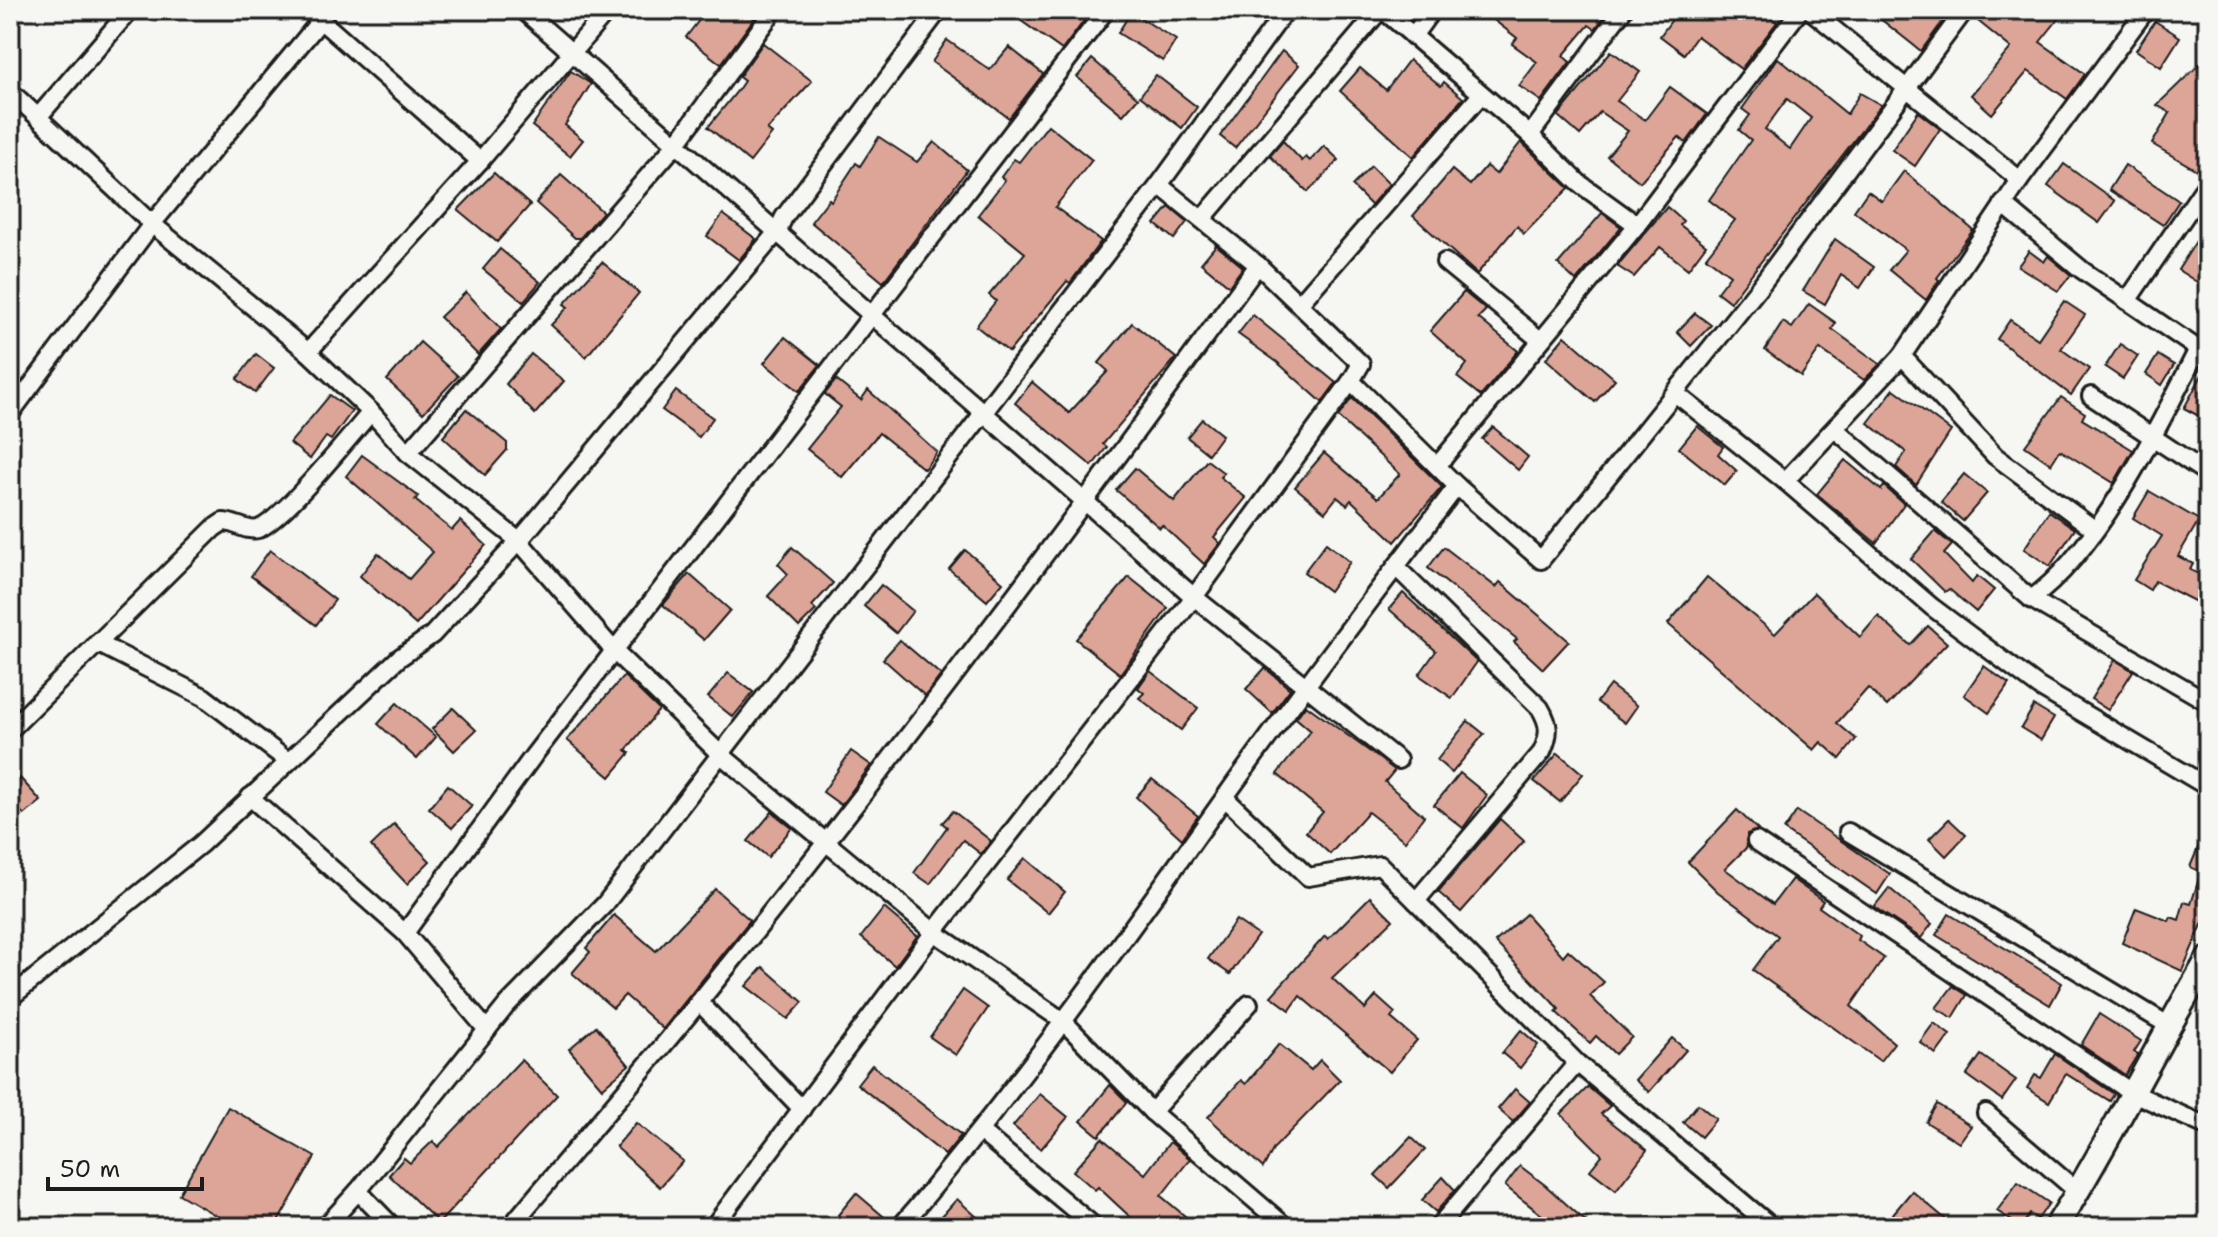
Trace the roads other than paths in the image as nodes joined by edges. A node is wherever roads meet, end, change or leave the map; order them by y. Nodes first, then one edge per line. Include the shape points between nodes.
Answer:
1 (130, 10) edge
2 (523, 10) edge
3 (608, 10) edge
4 (774, 10) edge
5 (939, 10) edge
6 (1106, 10) edge
7 (1286, 10) edge
8 (1381, 10) edge
9 (1432, 10) edge
10 (1623, 10) edge
11 (1800, 10) edge
12 (1810, 10) edge
13 (1965, 10) edge
14 (2146, 10) edge
15 (314, 15) edge
16 (1413, 36) junction
17 (570, 53) junction
18 (1907, 88) junction
19 (10, 91) edge
20 (1480, 96) junction
21 (39, 116) junction
22 (1530, 135) junction
23 (677, 143) junction
24 (480, 161) junction
25 (2020, 180) junction
26 (2208, 182) edge
27 (1159, 185) junction
28 (2003, 204) junction
29 (1203, 218) junction
30 (152, 224) junction
31 (1637, 225) junction
32 (777, 232) junction
33 (1445, 262) dead end
34 (1258, 265) junction
35 (2127, 301) junction
36 (1301, 302) junction
37 (873, 314) junction
38 (1540, 340) junction
39 (308, 352) junction
40 (1902, 356) junction
41 (1351, 381) junction
42 (1675, 393) junction
43 (2091, 396) dead end
44 (371, 412) junction
45 (981, 412) junction
46 (10, 414) edge
47 (1835, 429) junction
48 (2153, 439) junction
49 (408, 453) junction
50 (1437, 466) junction
51 (2208, 474) edge
52 (1785, 481) junction
53 (1457, 486) junction
54 (1086, 501) junction
55 (2094, 529) junction
56 (519, 541) junction
57 (1396, 567) junction
58 (1194, 597) junction
59 (2031, 599) junction
60 (97, 643) junction
61 (615, 652) junction
62 (1305, 688) junction
63 (2208, 702) edge
64 (10, 730) edge
65 (720, 754) junction
66 (1398, 760) dead end
67 (288, 761) junction
68 (2208, 787) edge
69 (250, 797) junction
70 (1225, 798) junction
71 (1848, 832) dead end
72 (1756, 841) dead end
73 (826, 842) junction
74 (1416, 901) junction
75 (934, 932) junction
76 (405, 933) junction
77 (2208, 959) edge
78 (10, 998) edge
79 (699, 1002) junction
80 (1249, 1004) dead end
81 (1063, 1021) junction
82 (2168, 1025) junction
83 (487, 1030) junction
84 (1577, 1063) junction
85 (2131, 1092) junction
86 (802, 1109) junction
87 (1152, 1112) junction
88 (1986, 1113) dead end
89 (2208, 1127) edge
90 (981, 1132) junction
91 (358, 1191) junction
92 (2078, 1192) junction
93 (325, 1227) edge
94 (393, 1227) edge
95 (510, 1227) edge
96 (713, 1227) edge
97 (900, 1227) edge
98 (1095, 1227) edge
99 (1286, 1227) edge
100 (1438, 1227) edge
101 (1772, 1227) edge
102 (2056, 1227) edge

1 - 21 street
2 - 17 street
3 - 17 street
4 - 23 street
5 - 32 street
6 - 37 street
7 - 27 street
8 - 16 street
8 - 29 street
9 - 16 street
10 - 22 street
11 - 31 street
12 - 18 street
13 - 18 street
14 - 25 street
15 - 24 street
15 - 30 street
16 - 20 street
17 - 23 street
17 - 24 street
18 - 25 street
18 - 42 street
19 - 21 street
20 - 22 street
20 - 36 street
21 - 30 street
22 - 31 street via 1579,183
23 - 32 street
23 - 49 street
24 - 39 street
25 - 28 street
26 - 35 street
27 - 29 street
27 - 45 street
28 - 35 street
28 - 40 street
29 - 34 street
30 - 39 street
30 - 46 street
31 - 38 street
32 - 37 street
32 - 56 street
33 - 38 street
34 - 36 street
34 - 54 street
35 - 48 street via 2198,349
36 - 41 street via 1361,364
37 - 45 street
37 - 61 street
38 - 50 street
39 - 44 street
40 - 47 street
40 - 55 street via 1995,456
41 - 50 street
41 - 58 street
42 - 52 street
42 - 53 street via 1541,560
43 - 48 street
44 - 49 street
44 - 60 street via 265,526 249,529 223,522
45 - 54 street
45 - 65 street
47 - 52 street
47 - 59 street
48 - 51 street
48 - 55 street
49 - 56 street
50 - 53 street
52 - 68 street via 1932,607 2039,687
53 - 57 street
54 - 58 street
54 - 73 street
55 - 59 street via 2057,581
56 - 61 street
56 - 67 street via 432,635 399,658
57 - 62 street
57 - 74 street via 1549,722 1542,752
58 - 62 street
58 - 75 street
59 - 63 street
60 - 64 street
60 - 67 street via 204,697
61 - 65 street
61 - 76 street
62 - 66 street
62 - 70 street
65 - 73 street
65 - 83 street via 605,904
67 - 69 street
69 - 76 street
69 - 78 street via 201,844
70 - 74 street via 1308,877 1380,865
70 - 81 street
71 - 82 street
72 - 85 street
73 - 75 street
73 - 79 street
74 - 84 street
75 - 81 street
75 - 86 street
76 - 83 street
77 - 82 street
79 - 86 street
79 - 95 street
80 - 87 street
81 - 87 street
81 - 90 street
82 - 85 street
83 - 91 street
84 - 100 street
84 - 101 street
85 - 89 street
85 - 92 street
86 - 96 street
87 - 99 street
88 - 92 street
90 - 97 street
90 - 98 street
91 - 93 street
91 - 94 street
92 - 102 street

